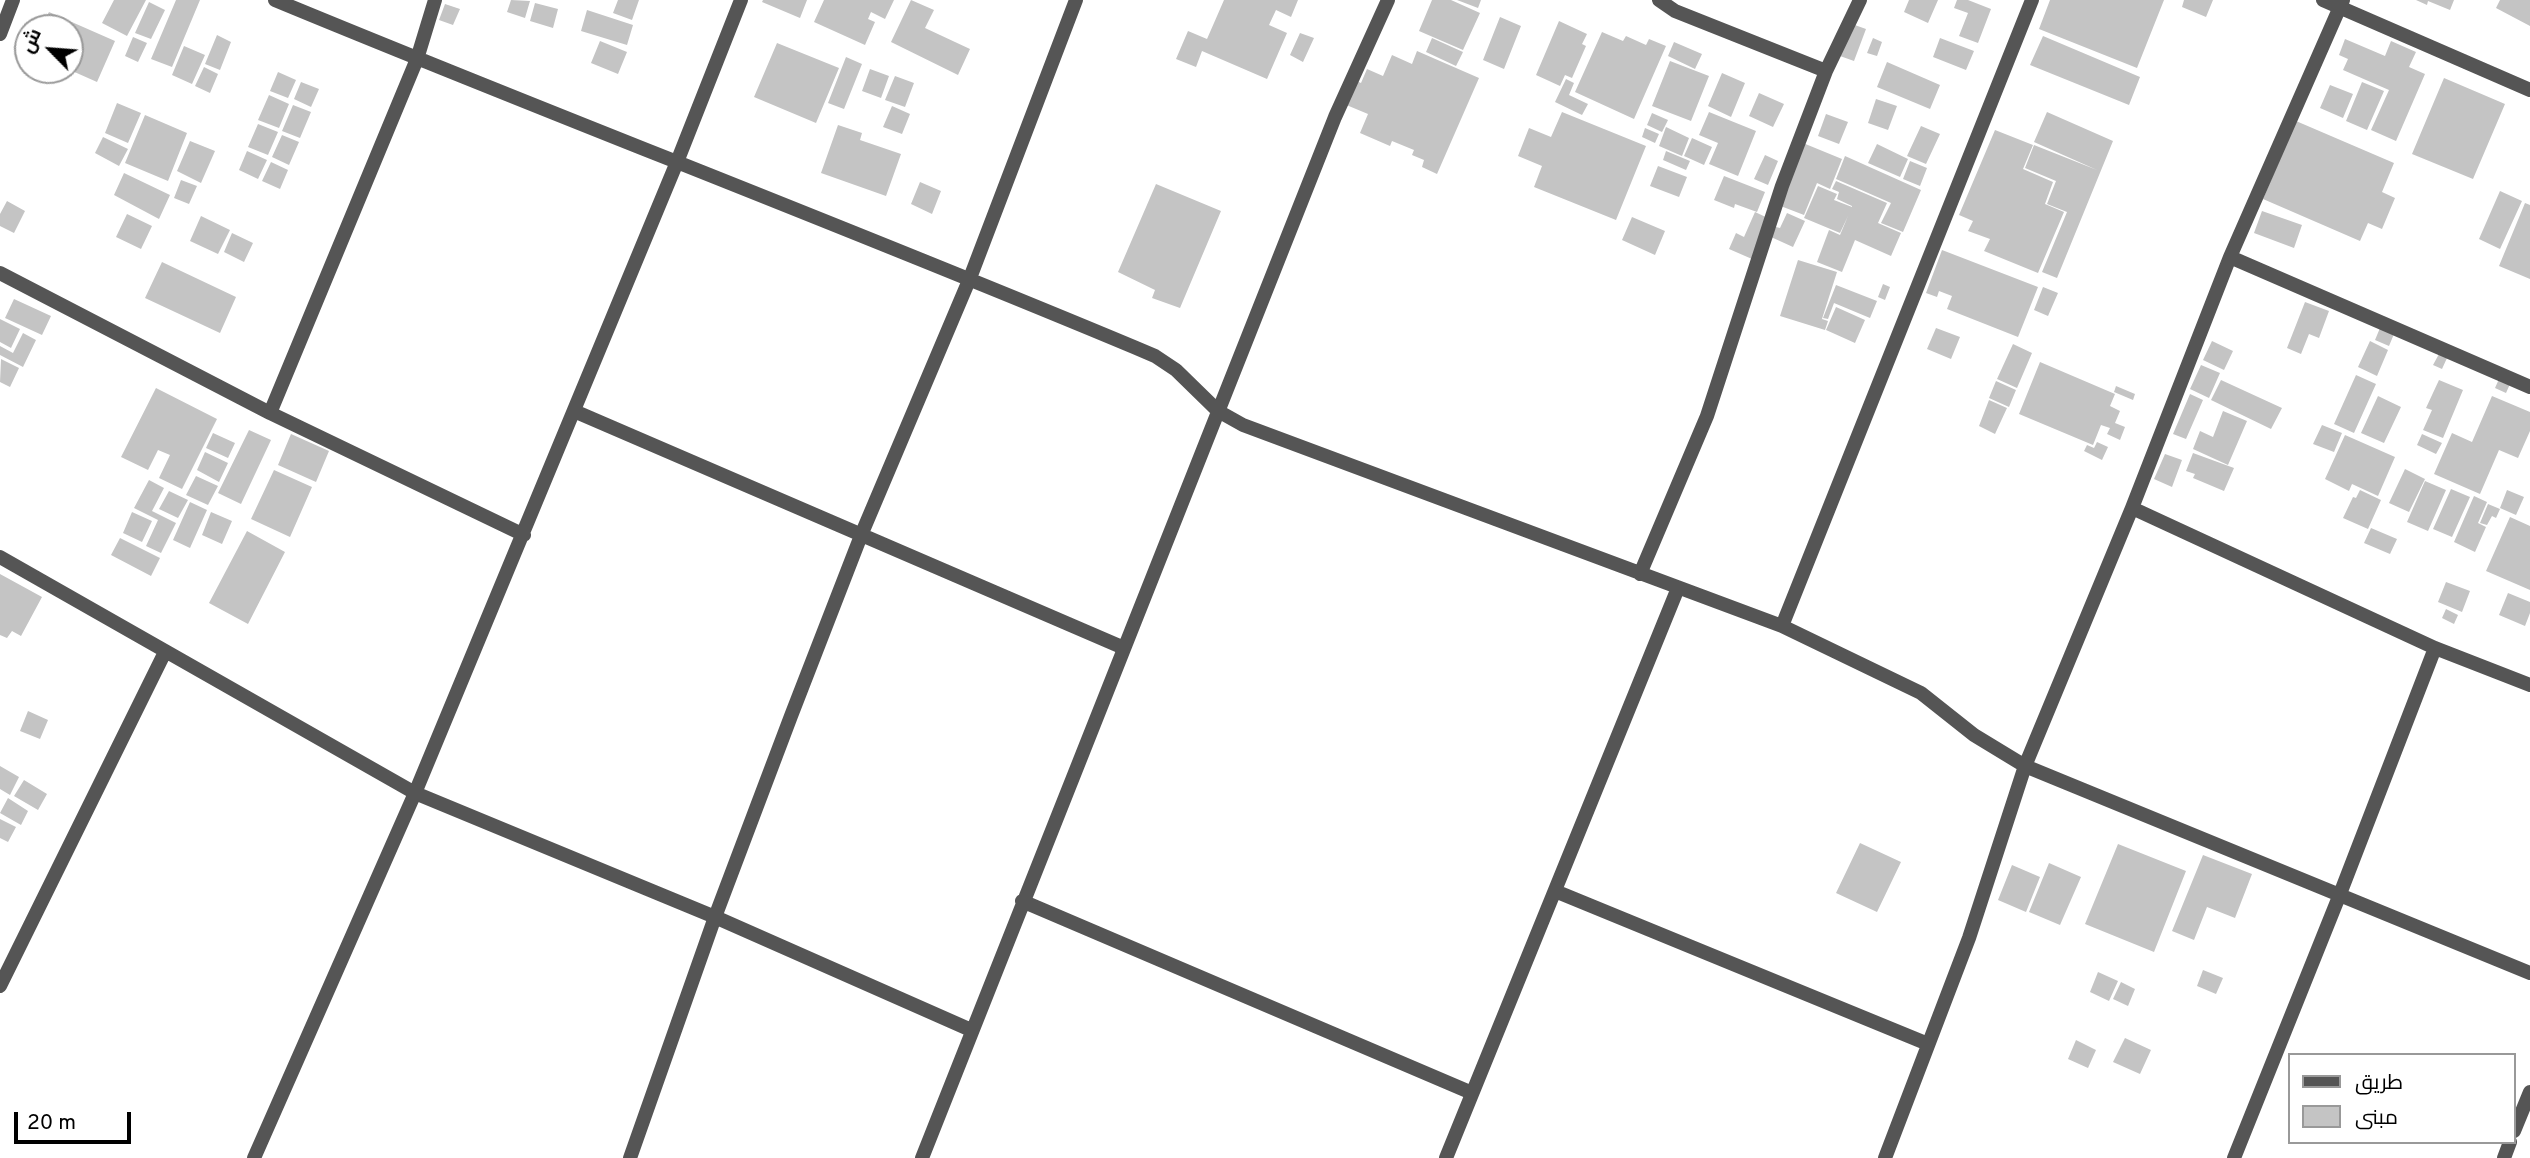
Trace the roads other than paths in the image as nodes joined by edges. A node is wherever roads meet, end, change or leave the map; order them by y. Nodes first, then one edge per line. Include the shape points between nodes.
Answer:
1 (13, 0) edge
2 (275, 0) edge
3 (435, 0) edge
4 (741, 0) edge
5 (1076, 0) edge
6 (1388, 0) edge
7 (1659, 0) edge
8 (1860, 0) edge
9 (2032, 0) edge
10 (2323, 0) edge
11 (2342, 4) edge
12 (0, 34) edge
13 (416, 59) junction
14 (1826, 71) junction
15 (2530, 90) edge
16 (677, 162) junction
17 (2230, 257) junction
18 (0, 273) edge
19 (970, 278) junction
20 (2530, 387) edge
21 (574, 411) junction
22 (1218, 411) junction
23 (270, 413) junction
24 (2132, 508) junction
25 (862, 533) junction
26 (524, 535) junction
27 (0, 557) edge
28 (1640, 574) junction
29 (1678, 588) junction
30 (1782, 626) junction
31 (1124, 648) junction
32 (2435, 648) junction
33 (165, 652) junction
34 (2530, 685) edge
35 (2025, 766) junction
36 (415, 793) junction
37 (1555, 891) junction
38 (2340, 894) junction
39 (1022, 901) junction
40 (715, 917) junction
41 (2530, 973) edge
42 (0, 986) edge
43 (971, 1030) junction
44 (1928, 1044) junction
45 (2530, 1092) edge
46 (1472, 1093) junction
47 (2516, 1126) edge
48 (254, 1158) edge
49 (630, 1158) edge
50 (922, 1158) edge
51 (1446, 1158) edge
52 (1885, 1158) edge
53 (2234, 1158) edge

1 - 12 street
2 - 13 street
3 - 13 street
4 - 16 street
5 - 19 street
6 - 22 street via 1335,117
7 - 14 street
8 - 14 street
9 - 30 street
10 - 11 street
11 - 15 street
11 - 17 street
13 - 16 street
13 - 23 street
14 - 28 street via 1707,416
16 - 19 street
16 - 21 street
17 - 20 street
17 - 24 street
18 - 23 street
19 - 22 street via 1155,356
19 - 25 street
21 - 25 street
21 - 26 street
22 - 28 street via 1267,435
22 - 31 street
23 - 26 street
24 - 32 street
24 - 35 street
25 - 31 street
25 - 40 street
26 - 36 street
27 - 33 street
28 - 29 street
29 - 30 street
29 - 37 street
30 - 35 street via 1921,692 1974,735
31 - 39 street
32 - 34 street
32 - 38 street
33 - 36 street
33 - 42 street
35 - 38 street
35 - 44 street via 1969,938
36 - 40 street
36 - 48 street
37 - 44 street
37 - 46 street
38 - 41 street
38 - 53 street
39 - 43 street
39 - 46 street
40 - 43 street
40 - 49 street
43 - 50 street
44 - 52 street
45 - 47 street
46 - 51 street

